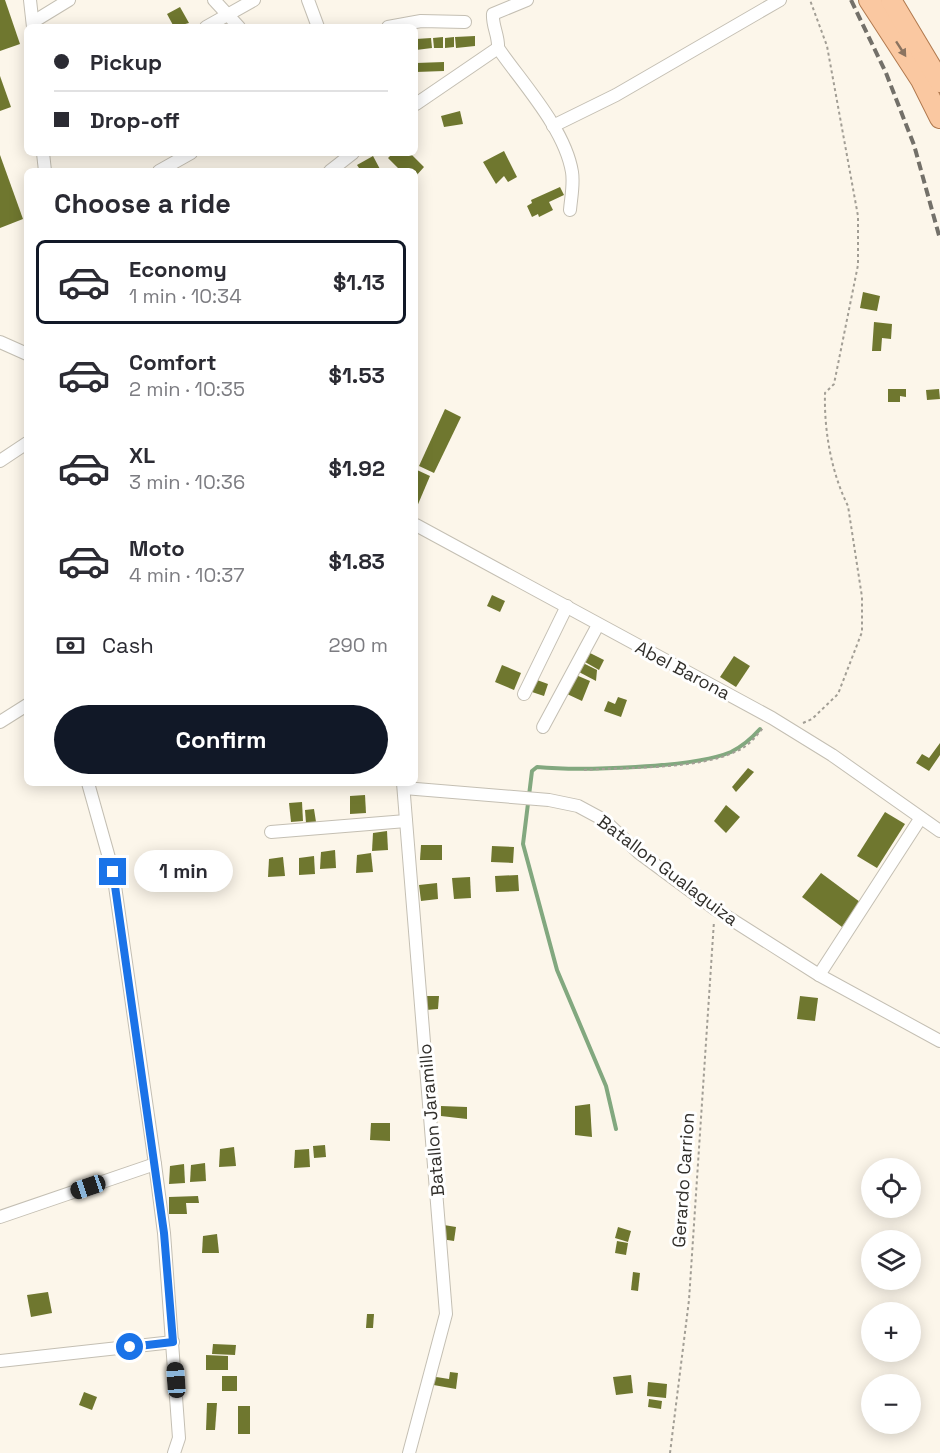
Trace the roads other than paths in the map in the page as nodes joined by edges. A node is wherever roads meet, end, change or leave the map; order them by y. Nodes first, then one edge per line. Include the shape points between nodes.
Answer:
1 (30, 0) edge
2 (69, 0) edge
3 (214, 0) edge
4 (254, 0) edge
5 (309, 0) edge
6 (527, 0) edge
7 (780, 0) edge
8 (869, 0) edge
9 (891, 0) edge
10 (228, 15) junction
11 (465, 22) dead end
12 (33, 24) edge
13 (212, 24) edge
14 (236, 24) edge
15 (317, 24) edge
16 (404, 24) edge
17 (498, 48) junction
18 (940, 82) edge
19 (418, 103) edge
20 (940, 118) edge
21 (553, 126) junction
22 (182, 156) edge
23 (349, 156) edge
24 (164, 168) edge
25 (334, 168) edge
26 (570, 210) dead end
27 (0, 342) edge
28 (24, 353) edge
29 (24, 445) edge
30 (0, 461) edge
31 (418, 526) edge
32 (567, 606) junction
33 (598, 625) junction
34 (524, 694) dead end
35 (24, 707) edge
36 (0, 722) edge
37 (543, 727) dead end
38 (89, 786) edge
39 (403, 786) edge
40 (413, 786) edge
41 (920, 819) junction
42 (406, 821) junction
43 (940, 831) edge
44 (271, 832) dead end
45 (819, 975) junction
46 (940, 1041) edge
47 (155, 1164) junction
48 (0, 1217) edge
49 (173, 1342) junction
50 (0, 1361) edge
51 (174, 1453) edge
52 (409, 1453) edge

1 - 12 street
2 - 12 street
3 - 10 street
4 - 10 street
5 - 15 street
6 - 17 street via 493,14
7 - 21 street via 616,95
8 -> 20 main road via 921,80
9 - 18 main road
10 - 13 street
10 - 14 street
11 - 16 street
17 - 19 street
17 - 21 street
21 - 26 street via 568,155 573,176
22 - 24 street
23 - 25 street
27 - 28 street
29 - 30 street
31 - 32 street, Abel Barona
32 - 33 street, Abel Barona
32 - 34 street
33 - 37 street
33 - 41 street, Abel Barona via 772,718 832,755
35 - 36 street
38 - 47 street via 113,872
39 - 42 street, Batallon Jaramillo
40 - 45 street, Batallon Gualaguiza via 578,806 604,820 638,852 715,909
41 - 43 street, Abel Barona
41 - 45 street
42 - 44 street
42 - 52 street, Batallon Jaramillo via 446,1314
45 - 46 street, Batallon Gualaguiza
47 - 48 street
47 - 49 street
49 - 50 street
49 - 51 street via 179,1438

